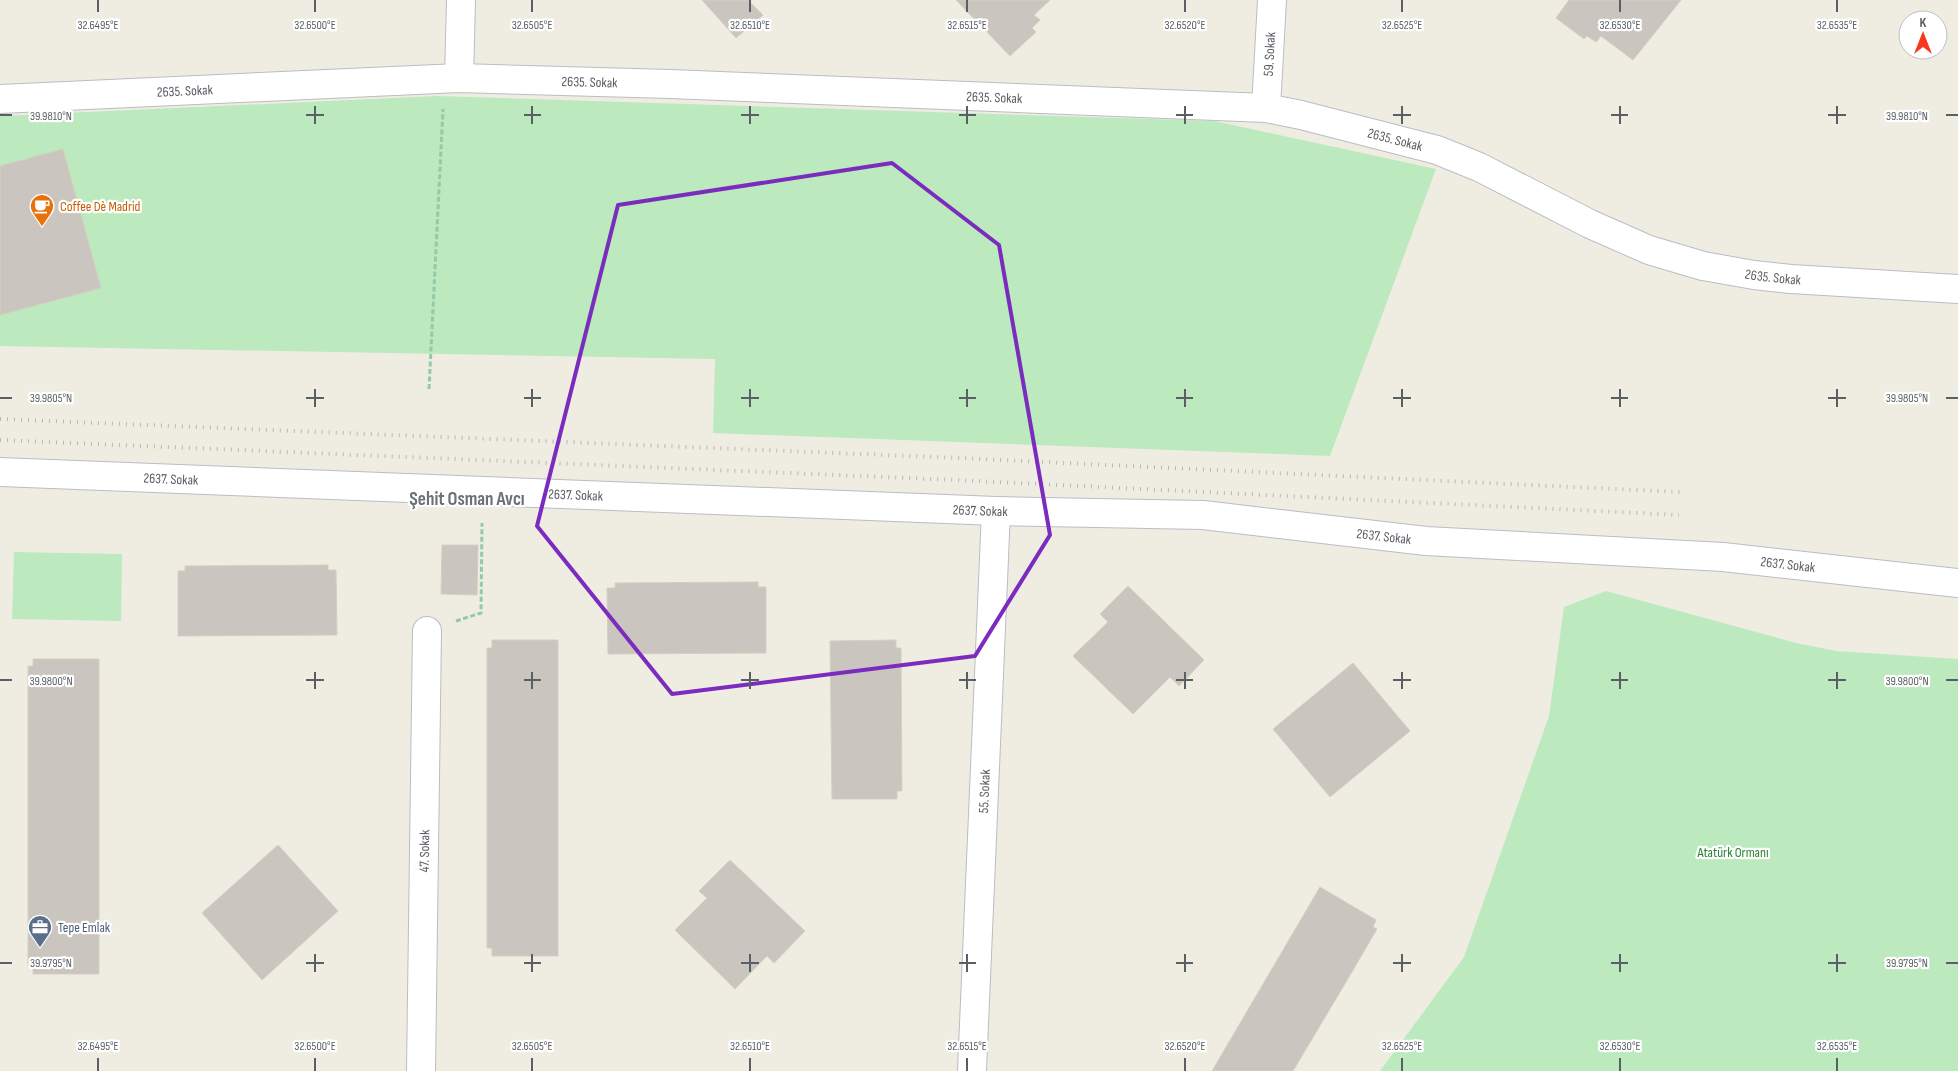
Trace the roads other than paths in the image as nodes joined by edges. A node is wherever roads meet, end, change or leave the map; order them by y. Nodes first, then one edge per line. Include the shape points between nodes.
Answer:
1 (461, 0) edge
2 (1272, 0) edge
3 (452, 78) junction
4 (0, 99) edge
5 (1266, 108) junction
6 (1958, 289) edge
7 (0, 472) edge
8 (996, 512) junction
9 (1958, 583) edge
10 (427, 631) road end
11 (421, 1071) edge
12 (972, 1071) edge

1 - 3 street
2 - 5 street, 59. Sokak
3 - 4 street, 2635. Sokak
3 - 5 street, 2635. Sokak
5 - 6 street, 2635. Sokak via 1437,150 1479,167 1590,224 1649,250 1704,266 1791,279
7 - 8 street, 2637. Sokak
8 - 9 street, 2637. Sokak via 1202,515 1418,541 1723,557
8 - 12 street, 55. Sokak
10 - 11 street, 47. Sokak

